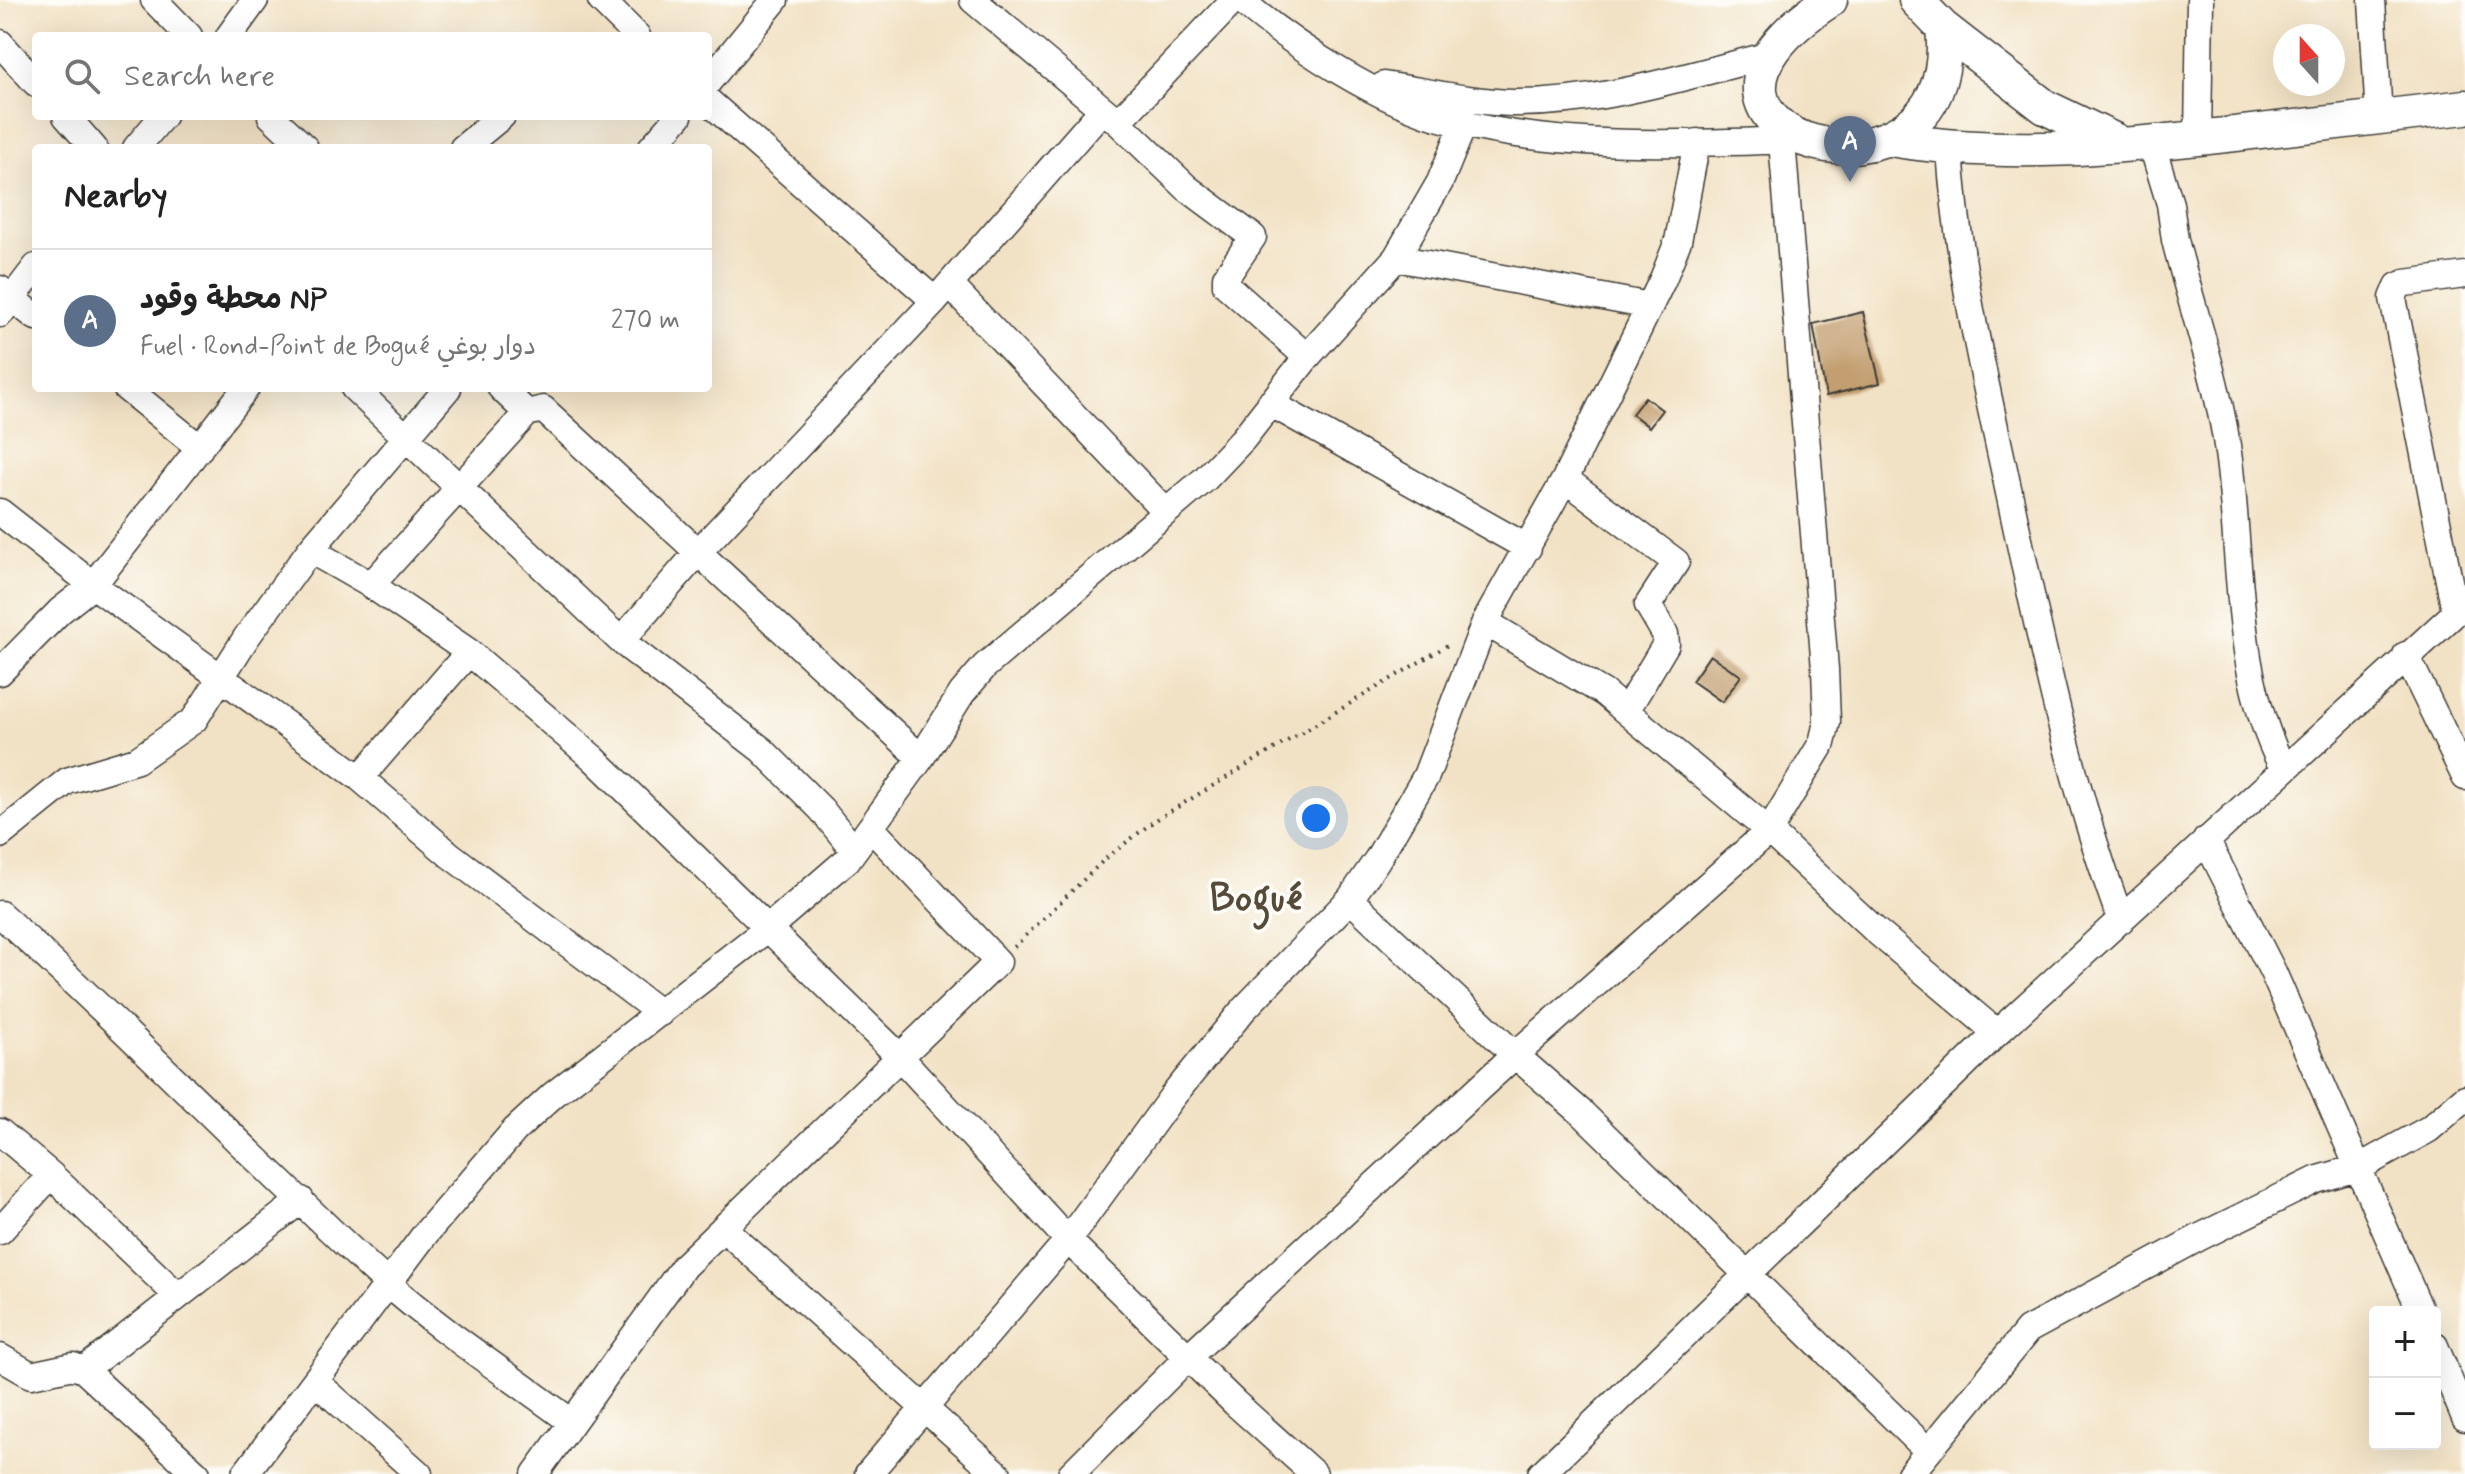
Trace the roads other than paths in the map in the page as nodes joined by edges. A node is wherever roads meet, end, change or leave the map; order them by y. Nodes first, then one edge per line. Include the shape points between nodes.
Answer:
1 (154, 0) edge
2 (255, 0) edge
3 (601, 0) edge
4 (775, 0) edge
5 (973, 0) edge
6 (1237, 0) edge
7 (1830, 0) edge
8 (2200, 0) edge
9 (2372, 0) edge
10 (1932, 11) edge
11 (621, 31) edge
12 (185, 32) edge
13 (232, 32) edge
14 (0, 43) edge
15 (1766, 56) junction
16 (712, 77) edge
17 (32, 79) edge
18 (1364, 82) junction
19 (712, 104) edge
20 (2465, 107) edge
21 (1110, 116) junction
22 (2379, 118) junction
23 (70, 120) edge
24 (160, 120) edge
25 (275, 120) edge
26 (497, 120) edge
27 (676, 120) edge
28 (1464, 123) junction
29 (2198, 138) junction
30 (1890, 139) junction
31 (1792, 141) junction
32 (1697, 142) junction
33 (2138, 143) junction
34 (90, 144) edge
35 (139, 144) edge
36 (301, 144) edge
37 (468, 144) edge
38 (654, 144) edge
39 (1950, 149) junction
40 (1396, 258) junction
41 (32, 271) edge
42 (2465, 275) edge
43 (943, 293) junction
44 (4, 300) edge
45 (1650, 306) junction
46 (32, 315) edge
47 (1307, 357) junction
48 (131, 392) edge
49 (243, 392) edge
50 (358, 392) edge
51 (444, 392) edge
52 (505, 392) edge
53 (1270, 403) junction
54 (527, 413) junction
55 (404, 437) junction
56 (200, 448) junction
57 (1565, 479) junction
58 (456, 487) junction
59 (1165, 511) junction
60 (0, 512) edge
61 (1528, 548) junction
62 (310, 550) junction
63 (699, 551) junction
64 (93, 585) junction
65 (371, 585) junction
66 (2460, 608) edge
67 (1485, 622) junction
68 (621, 641) junction
69 (469, 652) junction
70 (2406, 655) junction
71 (0, 672) edge
72 (220, 677) junction
73 (1626, 711) junction
74 (921, 758) junction
75 (2284, 770) junction
76 (2465, 777) edge
77 (360, 778) junction
78 (871, 828) junction
79 (1769, 831) junction
80 (0, 835) edge
81 (2206, 840) junction
82 (854, 850) junction
83 (1350, 899) junction
84 (0, 914) edge
85 (2121, 920) junction
86 (767, 929) junction
87 (660, 1013) junction
88 (1997, 1033) junction
89 (1515, 1055) junction
90 (900, 1057) junction
91 (2465, 1098) edge
92 (0, 1132) edge
93 (2360, 1167) junction
94 (51, 1175) junction
95 (301, 1200) junction
96 (723, 1228) junction
97 (0, 1231) edge
98 (1068, 1240) junction
99 (1747, 1278) junction
100 (389, 1284) junction
101 (177, 1295) junction
102 (2418, 1306) edge
103 (1189, 1356) junction
104 (0, 1357) edge
105 (2441, 1360) edge
106 (84, 1370) junction
107 (316, 1382) junction
108 (926, 1407) junction
109 (2465, 1418) edge
110 (570, 1421) junction
111 (1928, 1451) junction
112 (197, 1474) edge
113 (245, 1474) edge
114 (419, 1474) edge
115 (535, 1474) edge
116 (868, 1474) edge
117 (998, 1474) edge
118 (1071, 1474) edge
119 (1314, 1474) edge
120 (1541, 1474) edge
121 (1910, 1474) edge

1 - 12 street
2 - 13 street
3 - 11 street
4 - 16 street
5 - 21 street
6 - 18 street via 1278,33
6 - 21 street
7 - 15 main road via 1781,36
8 - 29 street
9 - 22 street
10 - 30 main road via 1945,47 1938,88 1927,106
10 - 33 main road via 2045,107
14 - 17 street
15 - 18 street via 1642,89 1574,99 1511,103
15 - 31 main road via 1760,95 1766,112
18 - 28 street via 1413,107
19 - 43 street
20 - 22 main road
21 - 43 street
21 - 47 street via 1187,188 1253,237 1226,285
22 - 29 main road
23 - 34 street
24 - 35 street
25 - 36 street
26 - 37 street
27 - 38 street
28 - 32 street via 1582,141
28 - 40 street via 1440,182
29 - 33 main road
30 - 31 main road via 1854,146
30 - 39 main road
31 - 32 street
31 - 79 street via 1827,722 1815,758
32 - 45 street via 1678,241
33 - 39 main road via 2030,151
33 - 75 street via 2170,204 2229,457 2247,653 2270,743
39 - 85 street via 1954,220 2036,620 2098,859
40 - 45 street
40 - 47 street
41 - 44 street
42 - 66 street via 2405,283 2393,298
43 - 59 street
43 - 63 street
44 - 46 street
45 - 57 street
47 - 53 street
48 - 56 street
49 - 56 street
50 - 55 street
51 - 55 street
52 - 54 street
53 - 59 street via 1205,479
53 - 61 street
54 - 58 street
54 - 63 street via 543,409
55 - 58 street
55 - 62 street
56 - 64 street
57 - 61 street
57 - 73 street via 1676,562 1648,605 1666,644
58 - 65 street
58 - 68 street
59 - 74 street via 985,666
60 - 64 street
61 - 67 street
62 - 65 street
62 - 72 street
63 - 68 street
63 - 74 street
64 - 71 street
64 - 72 street
65 - 69 street
66 - 70 street
67 - 73 street
67 - 83 street via 1426,776
68 - 82 street via 762,750
69 - 77 street
69 - 86 street via 593,758
70 - 75 street
70 - 76 street
72 - 77 street
72 - 80 street via 194,720 137,760 67,781
73 - 79 street
74 - 78 street
75 - 81 street
77 - 87 street via 450,855
78 - 82 street
78 - 90 street via 998,962
79 - 88 street
79 - 89 street
81 - 85 street
81 - 93 street via 2273,972
82 - 86 street
83 - 89 street
83 - 98 street via 1243,1010
84 - 95 street
85 - 88 street
86 - 87 street
86 - 90 street
87 - 100 street via 515,1130
88 - 99 street
89 - 99 street via 1583,1114
89 - 103 street
90 - 96 street
90 - 98 street
91 - 93 street via 2429,1129
92 - 94 street
93 - 102 street
93 - 111 street via 2316,1180 2028,1330
94 - 97 street
94 - 101 street
95 - 100 street
95 - 101 street
96 - 108 street
96 - 110 street via 669,1285
98 - 103 street
98 - 108 street
99 - 111 street
99 - 120 street
100 - 107 street
100 - 110 street
101 - 106 street
103 - 118 street
103 - 119 street
104 - 106 street via 31,1375 73,1366
105 - 109 street
106 - 112 street
107 - 113 street
107 - 114 street
108 - 116 street
108 - 117 street
110 - 115 street
111 - 121 street

